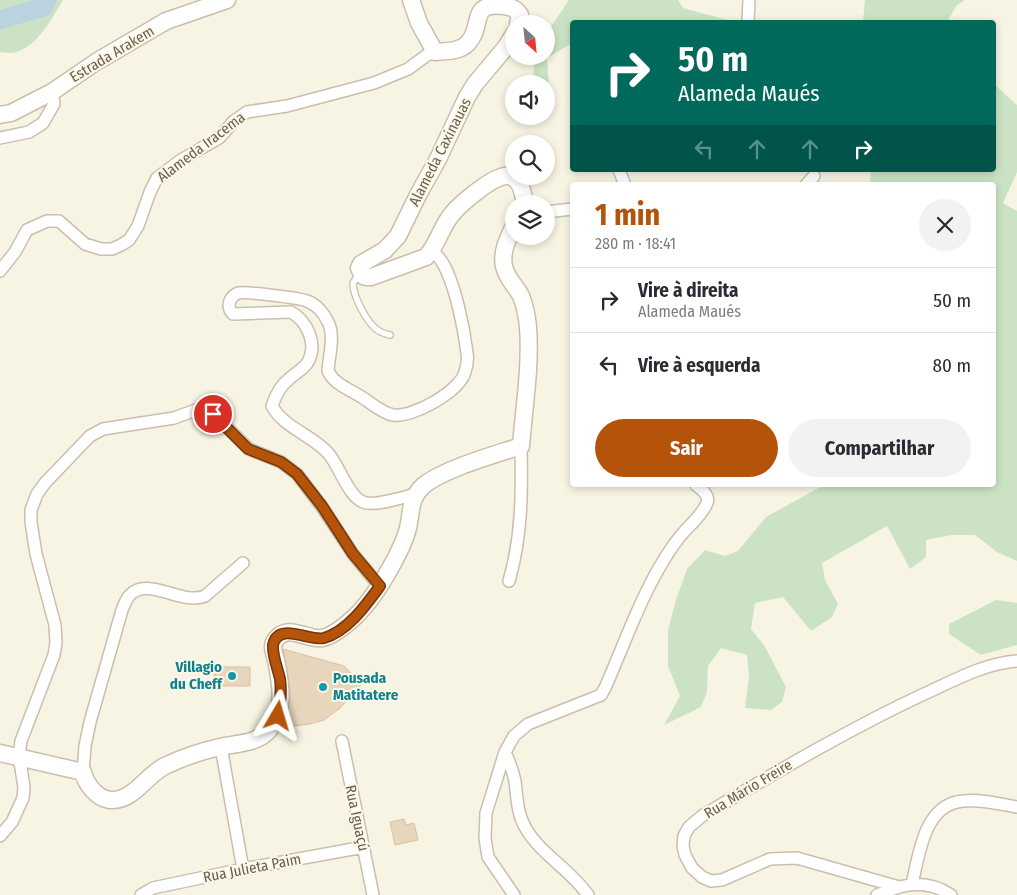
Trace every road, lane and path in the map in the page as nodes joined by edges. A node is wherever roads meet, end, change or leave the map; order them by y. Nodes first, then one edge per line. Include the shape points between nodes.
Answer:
1 (228, 0) edge
2 (411, 0) edge
3 (748, 0) edge
4 (520, 15) edge
5 (748, 20) edge
6 (505, 49) edge
7 (435, 52) junction
8 (52, 92) junction
9 (0, 115) edge
10 (0, 138) edge
11 (814, 176) dead end
12 (809, 182) edge
13 (523, 195) edge
14 (570, 209) edge
15 (555, 211) edge
16 (505, 245) edge
17 (432, 250) junction
18 (361, 268) junction
19 (0, 271) edge
20 (390, 335) dead end
21 (521, 446) junction
22 (698, 487) edge
23 (416, 494) junction
24 (243, 563) dead end
25 (509, 581) dead end
26 (380, 586) junction
27 (1017, 662) edge
28 (342, 741) dead end
29 (221, 747) junction
30 (505, 752) junction
31 (0, 753) edge
32 (18, 756) junction
33 (83, 772) junction
34 (1017, 808) edge
35 (0, 836) edge
36 (364, 847) junction
37 (243, 869) junction
38 (912, 884) junction
39 (899, 887) junction
40 (141, 895) edge
41 (373, 895) edge
42 (514, 895) edge
43 (588, 895) edge
44 (877, 895) edge
45 (951, 895) edge

1 - 8 street, Estrada Arakem via 166,21
2 - 7 street
3 - 5 street
4 - 7 street via 512,7 485,7 469,43 458,50
6 - 18 street, Alameda Caxinauas via 467,97 398,236
7 - 19 street, Alameda Iracema via 408,69 374,83 286,106 247,112 218,138 157,178 138,226 129,240 121,245 101,249 85,244 59,221 47,221 27,230
8 - 9 street, Estrada Arakem via 11,113
8 - 10 street via 54,104 43,123 29,132
11 - 12 street
13 - 17 street via 516,180 509,176 501,177 452,214
14 - 15 street
16 - 21 street via 504,268 521,296 528,327
17 - 18 street via 426,257 371,277 366,277
17 - 23 street via 442,261 449,277 468,355 465,374 451,390 407,414 392,415 331,376 328,371 330,324 316,306 298,299 244,292 233,296 229,302 233,314 291,312 309,332 311,353 308,363 286,381 272,406 280,418 327,452 346,484 361,501 371,504
18 - 20 lane via 352,283 356,299 371,324
21 - 23 street via 441,475
21 - 25 street via 522,501
22 - 30 street via 706,494 707,503 664,559 601,695 528,724 514,736
23 - 26 street via 410,508 408,528
24 - 33 street via 199,598 148,589 140,589 129,596 122,610 90,722
26 - 29 street via 364,607 336,632 323,638 293,632 278,637 273,646 280,681 278,716 269,730 259,737
26 - 32 street via 353,554 297,474 281,462 248,449 213,414 196,410 174,418 103,429 90,436 45,483 31,510 36,554 55,625 56,643
27 - 39 street, Rua Mário Freire via 961,677 842,734 702,816 684,836 683,846 688,861 697,873 711,881 728,878 770,859 797,858
28 - 36 street, Rua Iguaçú
29 - 33 street via 164,766 122,799 98,796
29 - 37 street
30 - 42 street via 486,812 484,838 488,857
30 - 43 street via 513,773 518,810 524,826 539,846 567,870
31 - 32 street
32 - 33 street
32 - 35 street via 23,798 12,822
34 - 38 street via 986,802 950,804 935,816 926,829
36 - 37 street, Rua Julieta Paim
36 - 41 street, Rua Iguaçú
37 - 40 street, Rua Julieta Paim via 154,888
38 - 39 street, Rua Mário Freire
38 - 45 street, Rua Mário Freire via 935,886
39 - 44 street

